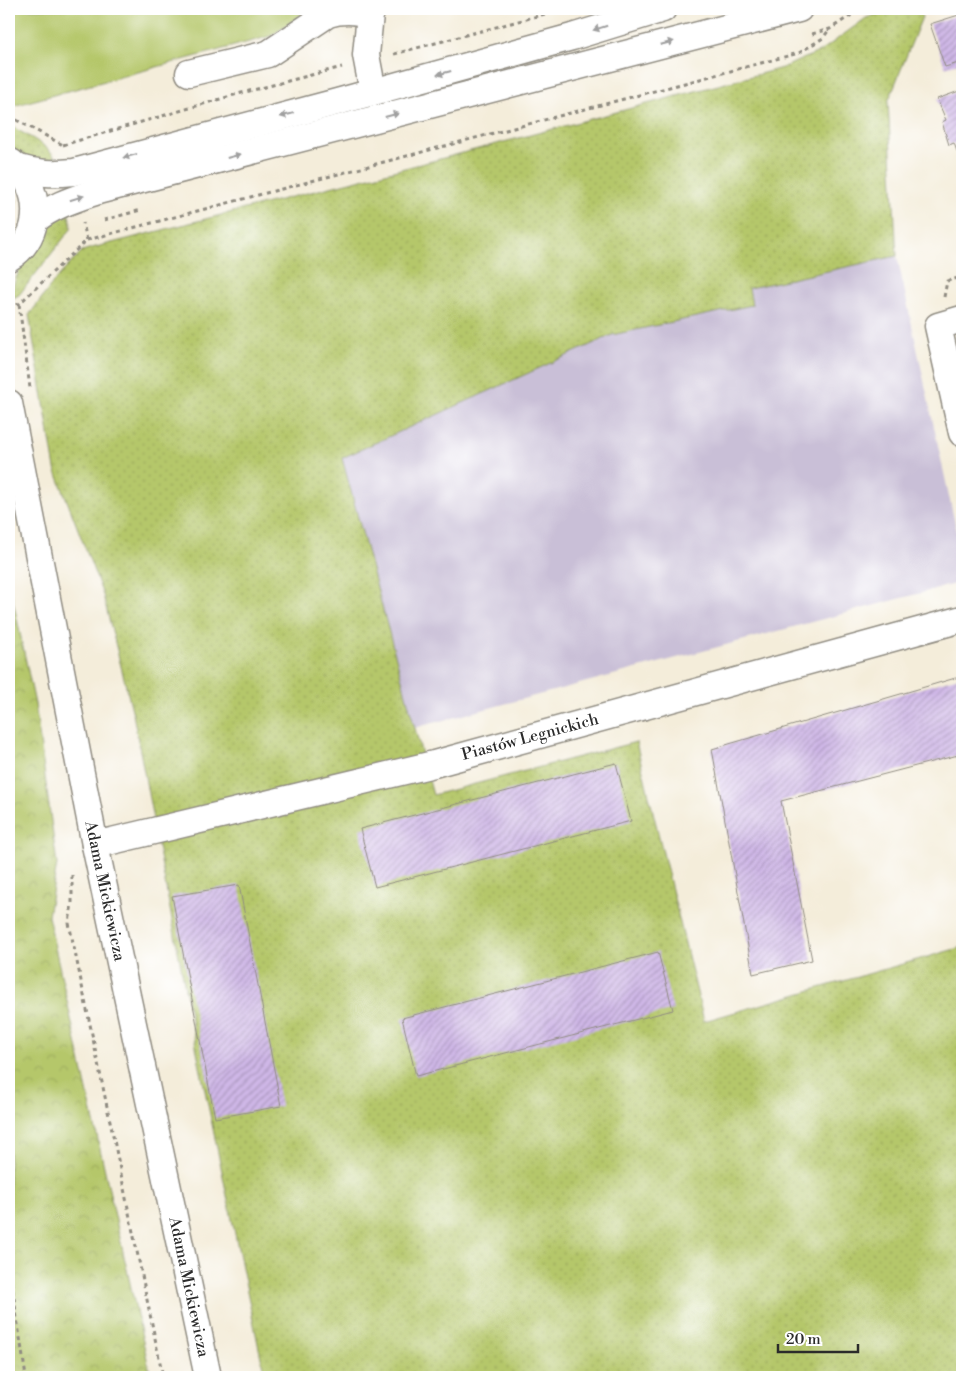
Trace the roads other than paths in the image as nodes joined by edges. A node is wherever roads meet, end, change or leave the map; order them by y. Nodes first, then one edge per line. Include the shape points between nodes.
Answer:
1 (663, 9) edge
2 (799, 9) edge
3 (372, 11) edge
4 (189, 73) dead end
5 (372, 92) junction
6 (14, 164) edge
7 (35, 220) junction
8 (10, 260) edge
9 (962, 318) edge
10 (9, 403) edge
11 (962, 433) edge
12 (962, 619) edge
13 (95, 845) junction
14 (208, 1377) edge

1 -> 5 street
7 -> 2 street via 60,204 98,192
3 - 4 street via 328,14 268,54
3 - 5 street via 366,39
5 -> 6 street via 74,172 40,173
6 - 7 street via 33,192
7 - 8 street via 27,240
9 - 11 street via 938,326
10 - 13 street, Adama Mickiewicza
12 - 13 street, Piastów Legnickich via 434,764
13 - 14 street, Adama Mickiewicza

